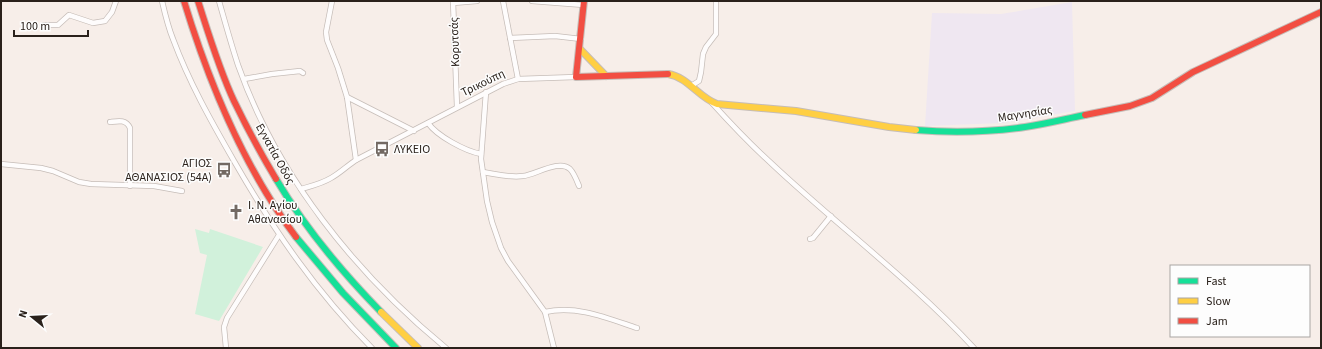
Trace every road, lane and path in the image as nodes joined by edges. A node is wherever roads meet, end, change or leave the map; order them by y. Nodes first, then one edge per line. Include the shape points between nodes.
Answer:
1 (116, 1) edge
2 (162, 1) edge
3 (184, 1) edge
4 (198, 1) edge
5 (219, 1) edge
6 (332, 1) edge
7 (477, 1) edge
8 (503, 1) edge
9 (532, 1) edge
10 (716, 1) edge
11 (453, 2) edge
12 (584, 3) edge
13 (1321, 12) edge
14 (44, 25) dead end
15 (510, 38) junction
16 (581, 39) junction
17 (580, 49) junction
18 (303, 73) dead end
19 (606, 76) junction
20 (576, 77) junction
21 (244, 79) junction
22 (518, 79) junction
23 (691, 86) junction
24 (486, 92) junction
25 (347, 98) junction
26 (711, 102) junction
27 (457, 107) junction
28 (110, 122) dead end
29 (428, 123) junction
30 (414, 131) junction
31 (481, 154) junction
32 (356, 160) junction
33 (1, 164) edge
34 (483, 172) junction
35 (130, 186) junction
36 (580, 186) dead end
37 (301, 189) junction
38 (182, 191) dead end
39 (831, 216) junction
40 (279, 235) junction
41 (810, 239) dead end
42 (545, 312) junction
43 (638, 328) dead end
44 (226, 348) edge
45 (372, 348) edge
46 (396, 348) edge
47 (418, 348) edge
48 (446, 348) edge
49 (554, 348) edge
50 (974, 348) edge

1 - 14 street via 105,21 93,23 69,15 58,25
2 - 40 street via 172,38 190,80 246,182
3 - 46 main road, Εγνατία Οδός via 216,92 266,191 321,269
4 - 47 main road, Εγνατία Οδός via 227,85 278,185 335,263 368,300
5 - 21 street
6 - 25 street via 326,32 327,40
7 - 11 street
8 - 15 street
9 - 12 street
10 - 23 street via 716,34 702,54 698,81
11 - 27 street, Κορυτσάς
12 - 16 main road
13 - 26 main road, Μαγνησίας via 1193,72 1152,98 1130,106 1024,127 937,132 889,128 796,111
15 - 16 street via 555,36
15 - 22 street
16 - 17 main road
17 - 19 main road
17 - 20 main road
18 - 21 street via 286,72
19 - 20 main road, Τρικούπη
19 - 23 main road, Τρικούπη via 664,74 678,78
20 - 22 street, Τρικούπη
21 - 37 street via 279,154
22 - 24 street, Τρικούπη
23 - 26 main road, Τρικούπη
24 - 27 street, Τρικούπη
24 - 31 street
25 - 30 street
25 - 32 street
26 - 39 street via 772,164
27 - 29 street, Τρικούπη
28 - 35 street via 124,121 130,128
29 - 30 street, Τρικούπη
29 - 31 street via 438,134
30 - 32 street, Τρικούπη
31 - 34 street
32 - 37 street, Τρικούπη via 320,184
33 - 35 street via 40,168 79,182
34 - 36 street via 516,177 551,166 562,166 570,170
34 - 42 street via 492,222 501,248
35 - 38 street via 154,186
37 - 48 street via 336,238 386,295
39 - 41 street
39 - 50 street via 941,313
40 - 44 street via 227,318 224,327
40 - 45 street via 312,282
42 - 43 street via 572,309
42 - 49 street

